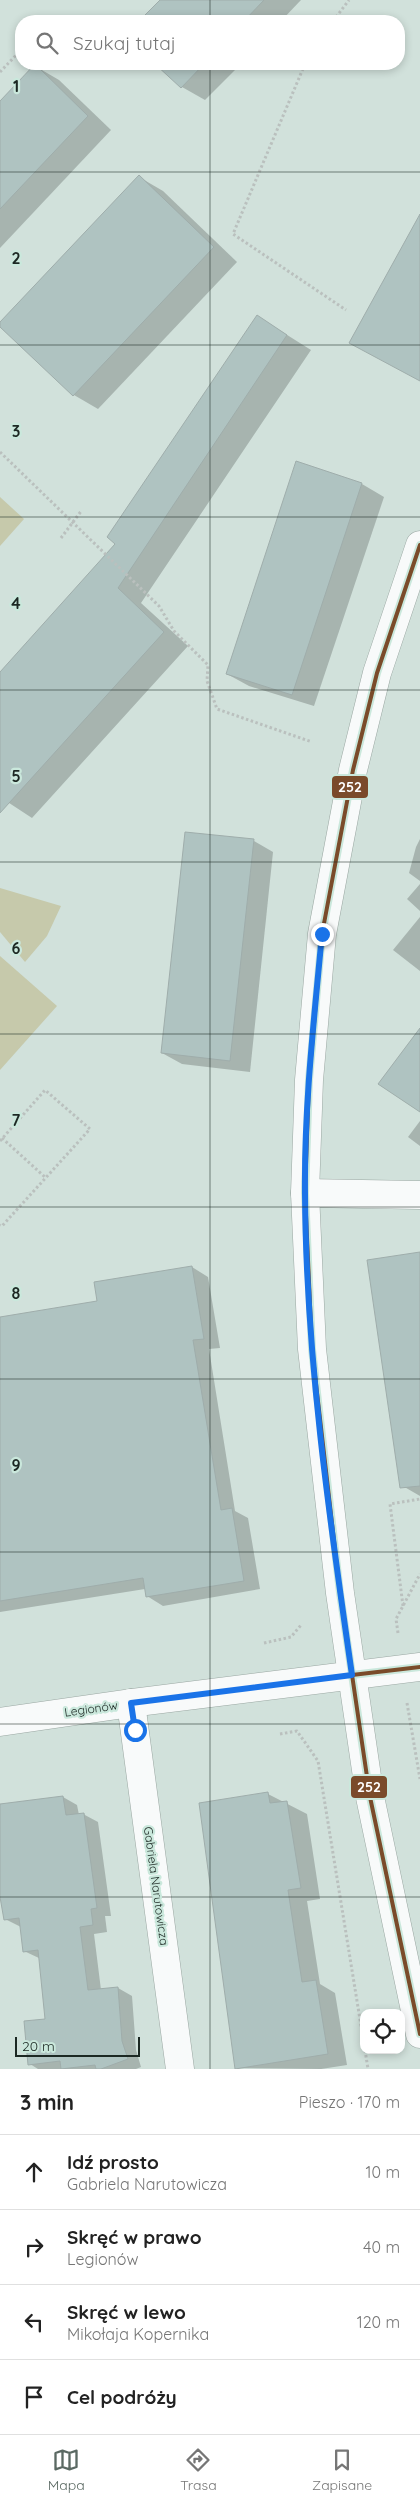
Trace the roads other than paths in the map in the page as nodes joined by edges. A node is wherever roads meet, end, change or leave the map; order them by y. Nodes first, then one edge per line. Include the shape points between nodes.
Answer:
1 (420, 545) edge
2 (305, 1193) junction
3 (420, 1195) edge
4 (420, 1667) edge
5 (352, 1675) junction
6 (131, 1703) junction
7 (0, 1722) edge
8 (420, 2034) edge
9 (180, 2069) edge

1 - 2 street via 377,673 353,770 322,934 309,1080
2 - 3 street
2 - 5 street via 312,1349
4 - 5 street, Legionów
5 - 6 street, Legionów
5 - 8 street via 370,1797
6 - 7 street, Legionów
6 - 9 street, Gabriela Narutowicza

